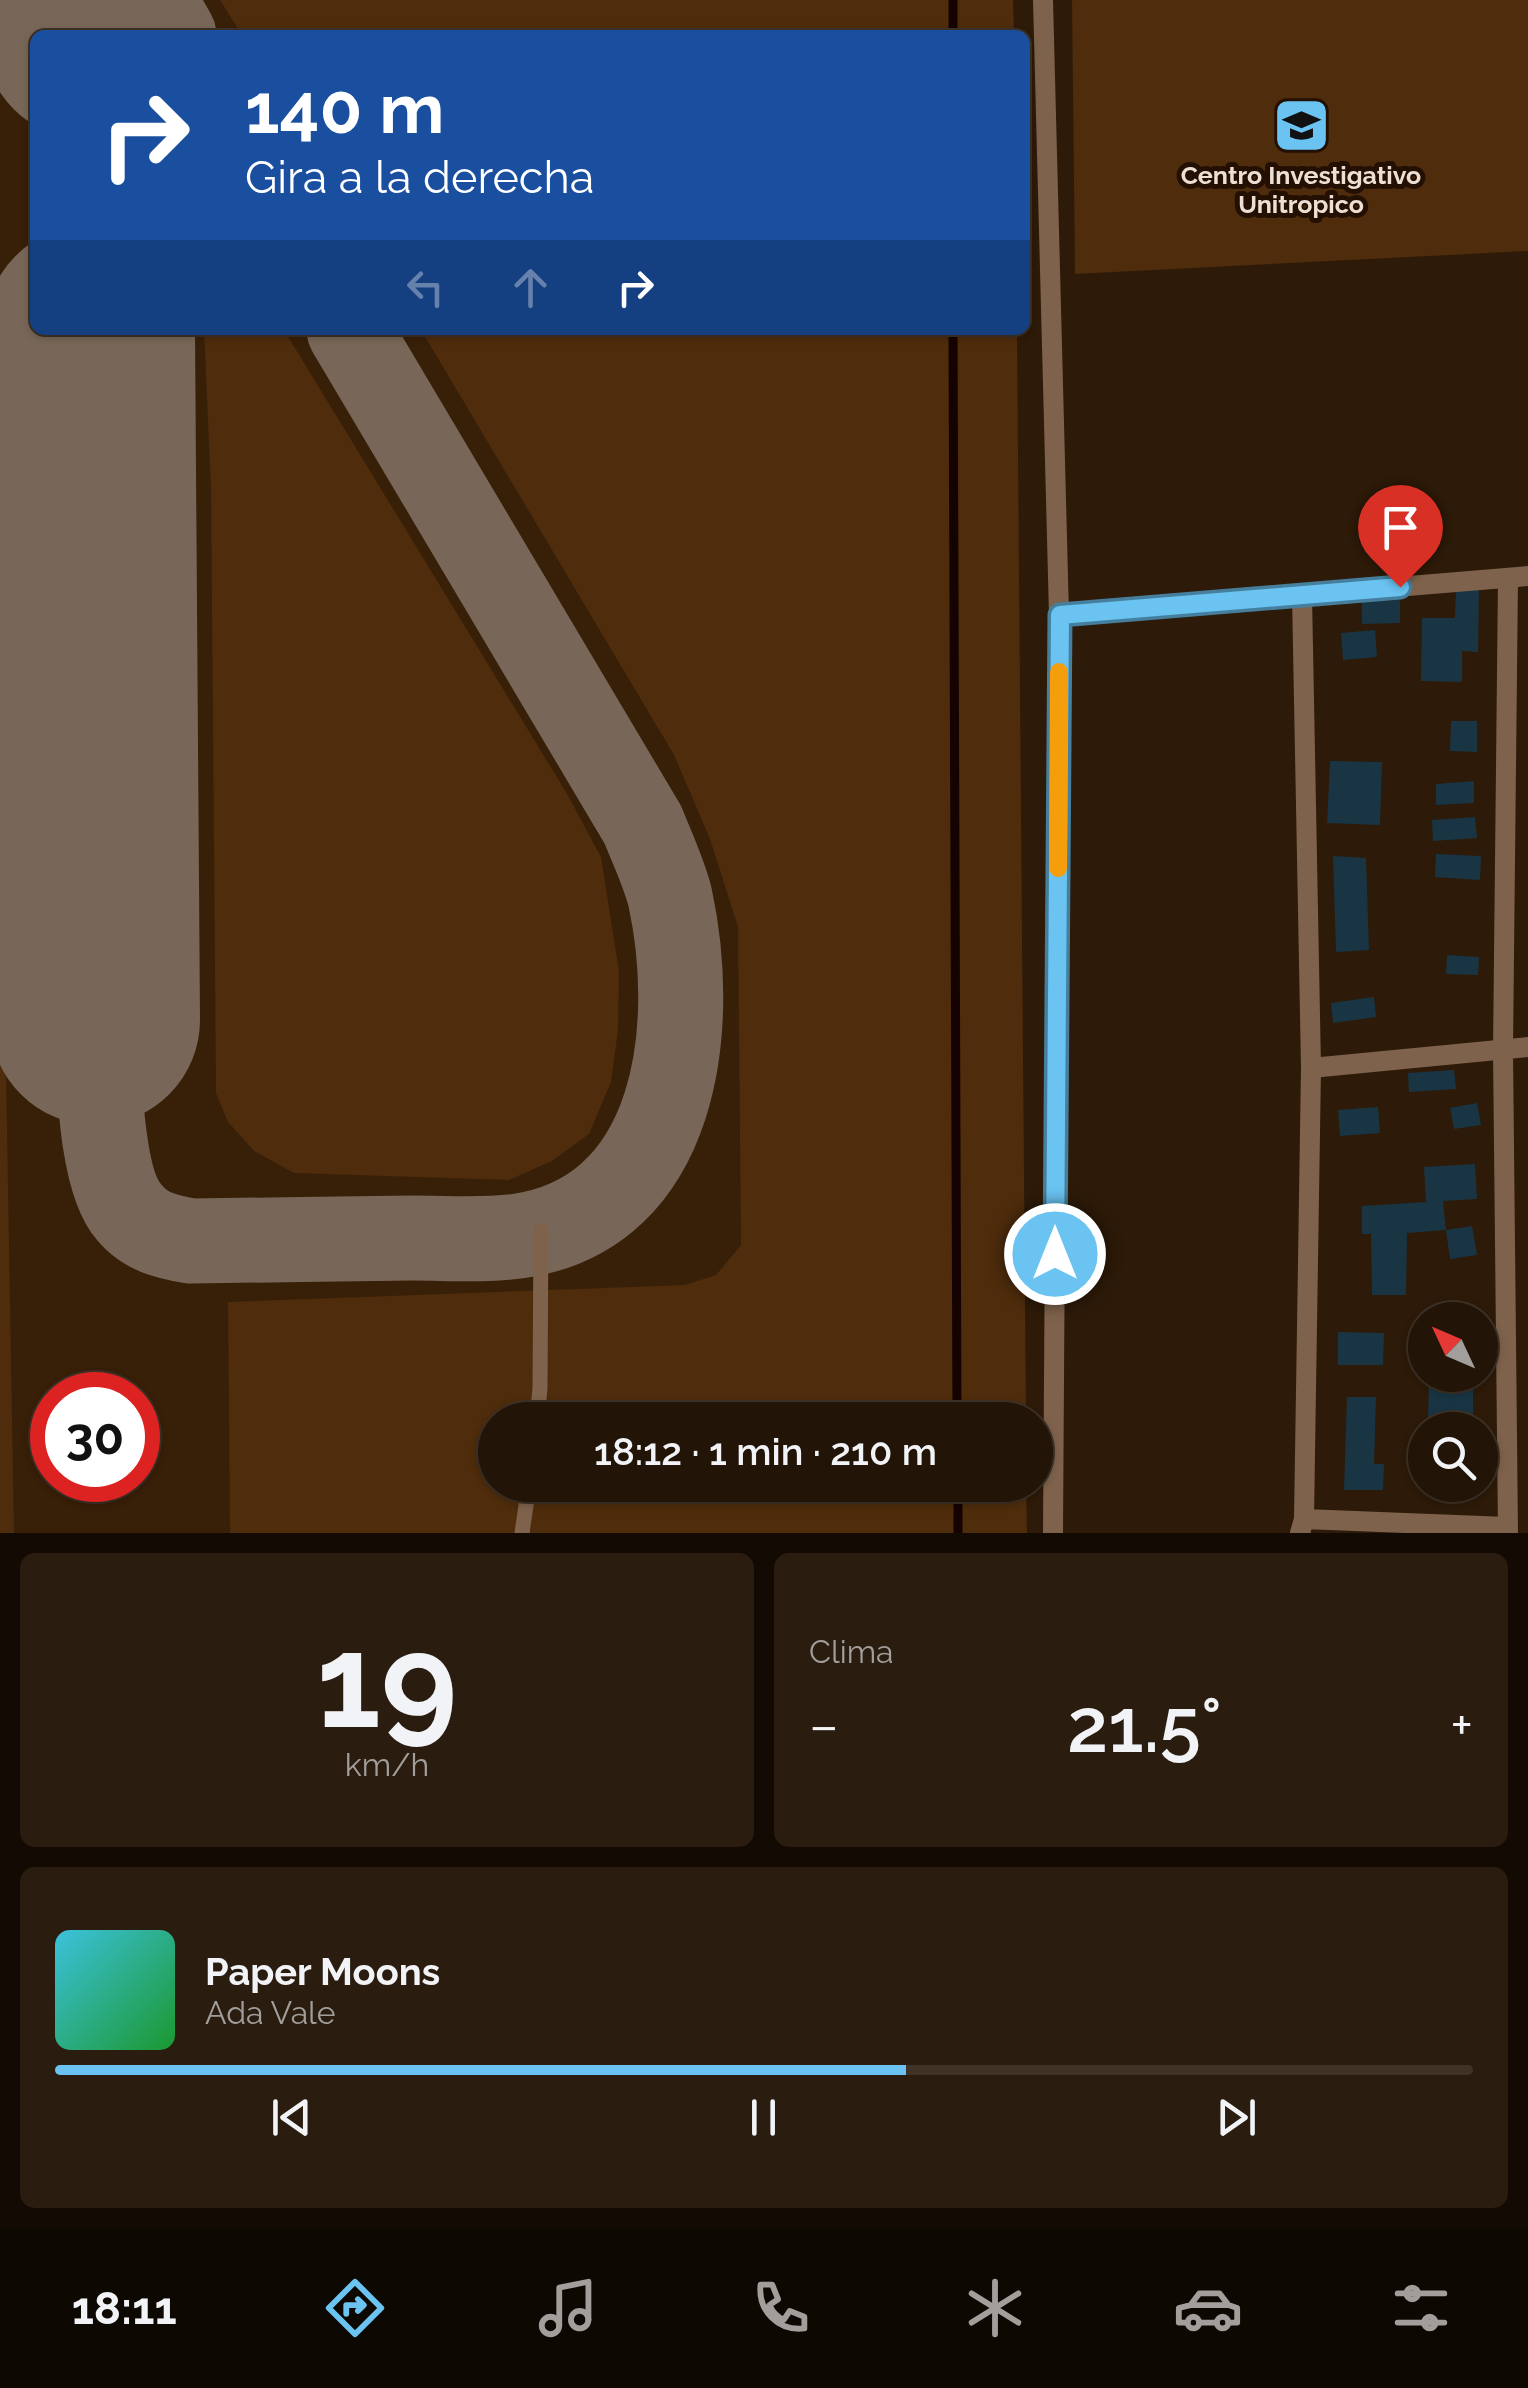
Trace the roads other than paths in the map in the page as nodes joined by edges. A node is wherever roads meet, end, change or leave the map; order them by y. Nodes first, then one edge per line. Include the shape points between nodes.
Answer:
1 (1043, 0) edge
2 (1518, 577) edge
3 (1302, 595) junction
4 (1060, 615) junction
5 (1528, 1048) edge
6 (1504, 1050) junction
7 (1312, 1068) junction
8 (541, 1230) dead end
9 (538, 1402) edge
10 (527, 1502) edge
11 (1302, 1526) edge
12 (1507, 1530) edge
13 (522, 1533) edge
14 (1053, 1533) edge

1 - 4 street
2 - 3 street
2 - 6 street
3 - 4 street
3 - 7 street
4 - 14 street
5 - 6 street
6 - 7 street
6 - 12 street
7 - 11 street
8 - 9 lane
10 - 13 lane
11 - 12 street

